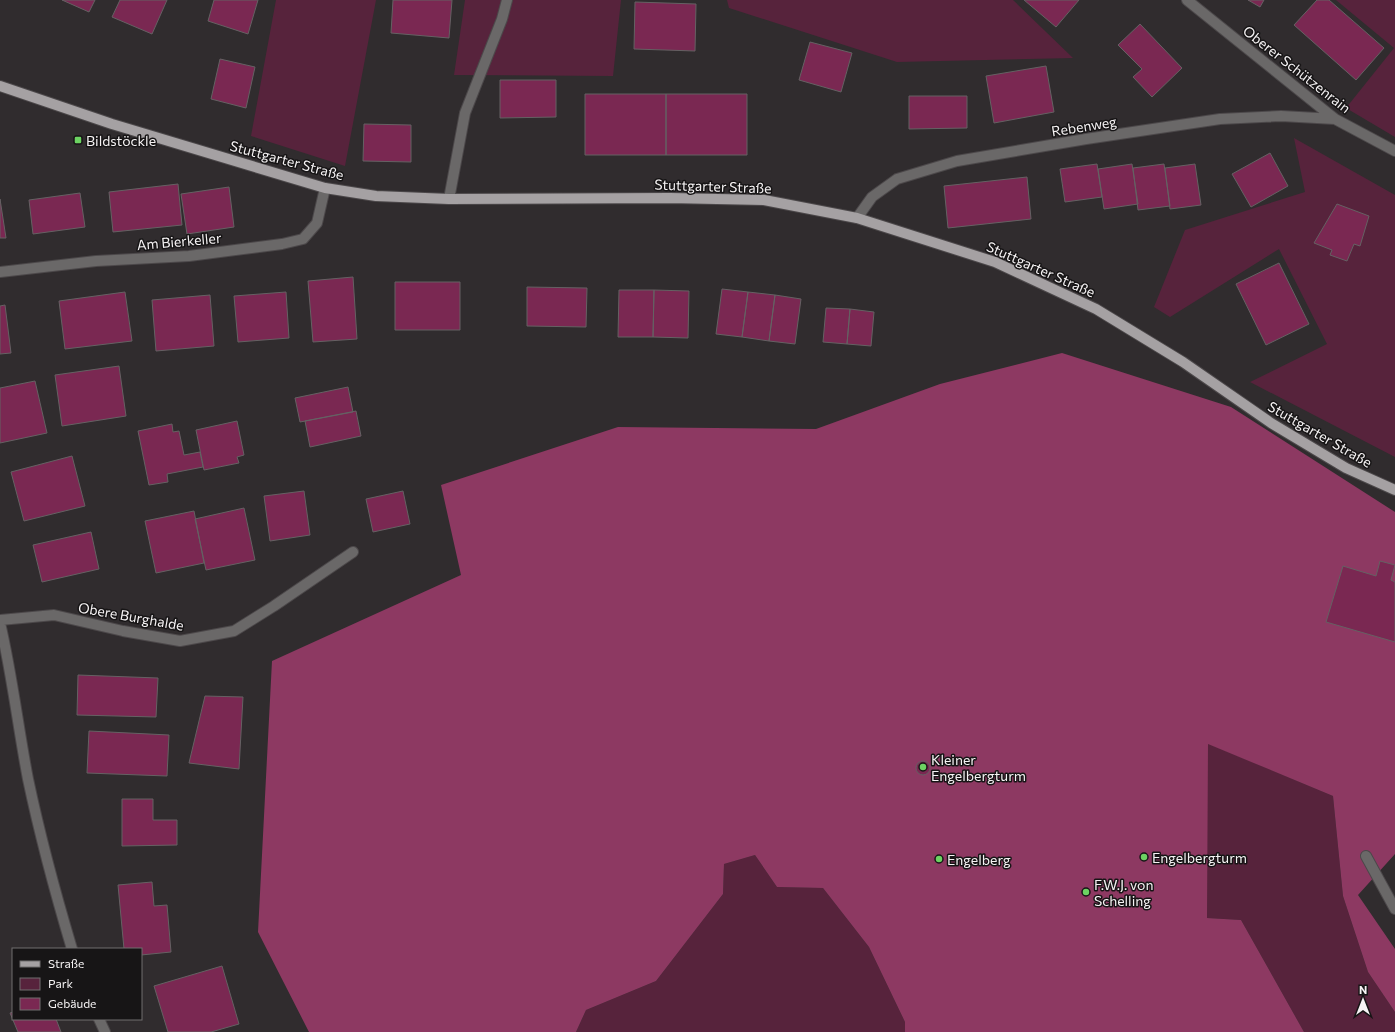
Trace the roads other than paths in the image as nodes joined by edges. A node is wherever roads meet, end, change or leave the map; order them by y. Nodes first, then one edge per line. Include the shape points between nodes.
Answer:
1 (507, 0) edge
2 (1187, 0) edge
3 (0, 86) edge
4 (1335, 119) junction
5 (1395, 151) edge
6 (325, 188) junction
7 (449, 199) junction
8 (858, 218) junction
9 (0, 272) edge
10 (1395, 490) edge
11 (353, 552) dead end
12 (0, 620) edge
13 (0, 623) edge
14 (1366, 856) dead end
15 (1395, 909) edge
16 (72, 948) edge
17 (99, 1020) edge
18 (105, 1032) edge

1 - 7 street via 465,112
2 - 4 street, Oberer Schützenrain
3 - 6 main road, Stuttgarter Straße via 112,124
4 - 5 street, Oberer Schützenrain
4 - 8 street, Rebenweg via 1280,116 1220,119 956,161 897,179 872,197
6 - 7 main road, Stuttgarter Straße via 376,196
6 - 9 street, Am Bierkeller via 317,223 303,239 189,256 96,261
7 - 8 main road, Stuttgarter Straße via 764,200
8 - 10 main road, Stuttgarter Straße via 995,262 1096,309 1183,362 1271,423 1346,468
11 - 12 street, Obere Burghalde via 234,630 180,641 54,615
13 - 16 street via 28,779 46,860
14 - 15 street
17 - 18 street

